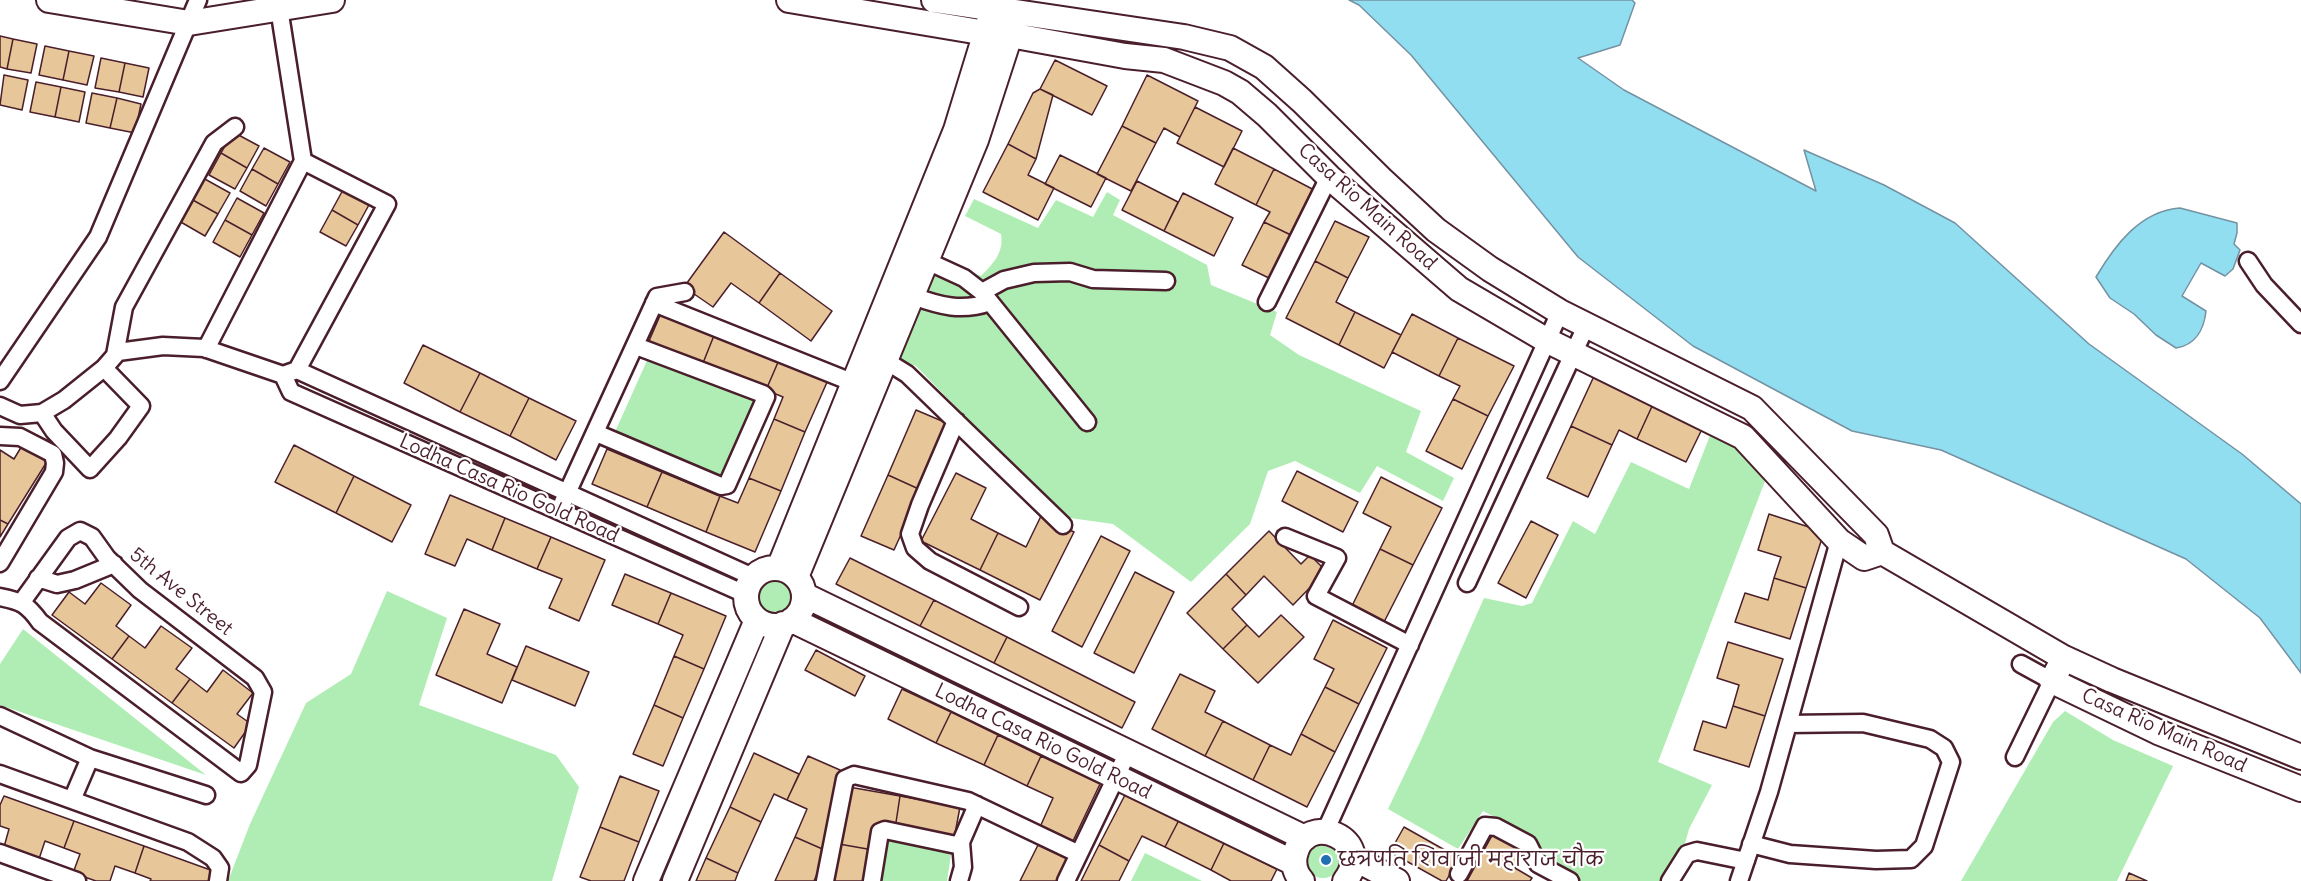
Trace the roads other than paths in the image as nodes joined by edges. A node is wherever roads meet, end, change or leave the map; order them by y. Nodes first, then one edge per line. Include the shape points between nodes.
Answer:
1 (49, 0) edge
2 (198, 0) edge
3 (332, 0) edge
4 (789, 0) edge
5 (934, 0) edge
6 (279, 8) junction
7 (993, 10) junction
8 (1018, 12) junction
9 (189, 22) junction
10 (986, 33) junction
11 (1010, 35) junction
12 (235, 127) dead end
13 (956, 160) junction
14 (303, 161) junction
15 (1329, 177) junction
16 (927, 261) junction
17 (2247, 261) dead end
18 (1166, 281) dead end
19 (685, 292) dead end
20 (913, 296) junction
21 (986, 297) junction
22 (1267, 302) dead end
23 (654, 303) junction
24 (1560, 312) junction
25 (1587, 324) junction
26 (2301, 324) edge
27 (888, 329) junction
28 (1546, 340) junction
29 (636, 346) junction
30 (206, 349) junction
31 (1573, 353) junction
32 (115, 355) junction
33 (877, 355) junction
34 (104, 368) junction
35 (290, 373) junction
36 (0, 381) edge
37 (854, 383) junction
38 (0, 406) edge
39 (42, 413) junction
40 (956, 421) junction
41 (1087, 422) dead end
42 (596, 433) junction
43 (0, 436) edge
44 (568, 493) junction
45 (558, 511) junction
46 (1063, 525) dead end
47 (1285, 537) dead end
48 (1839, 541) junction
49 (1882, 552) junction
50 (0, 563) edge
51 (114, 564) junction
52 (38, 578) junction
53 (793, 580) junction
54 (1467, 583) dead end
55 (749, 586) junction
56 (0, 597) edge
57 (21, 603) junction
58 (1019, 608) dead end
59 (757, 620) junction
60 (788, 622) junction
61 (1410, 645) junction
62 (2064, 658) junction
63 (2021, 664) dead end
64 (2052, 681) junction
65 (0, 716) edge
66 (1788, 724) junction
67 (1128, 752) junction
68 (2297, 755) edge
69 (2015, 757) dead end
70 (90, 758) junction
71 (0, 774) edge
72 (1116, 777) junction
73 (2291, 785) edge
74 (206, 795) dead end
75 (72, 800) junction
76 (977, 805) junction
77 (1315, 835) junction
78 (1751, 844) junction
79 (961, 846) junction
80 (0, 853) edge
81 (1079, 854) junction
82 (1353, 857) junction
83 (1746, 861) junction
84 (1459, 874) dead end
85 (1299, 876) edge
86 (77, 881) edge
87 (218, 881) edge
88 (646, 881) edge
89 (675, 881) edge
90 (825, 881) edge
91 (872, 881) edge
92 (959, 881) edge
93 (1066, 881) edge
94 (1345, 881) edge
95 (1398, 881) edge
96 (1570, 881) edge
97 (1670, 881) edge
98 (1739, 881) edge

1 - 9 street
2 - 9 street
3 - 6 street
4 - 10 street, Casa Rio Main Road
5 - 7 street, Casa Rio Main Road
6 - 9 street
6 - 14 street
7 - 8 street, Casa Rio Main Road
7 - 10 street
8 - 11 street
8 - 24 street, Casa Rio Main Road via 1184,37 1230,48 1264,67 1302,100 1436,230
9 - 36 street via 98,237
10 - 11 street, Casa Rio Main Road
10 - 13 street
11 - 13 street via 976,140
11 - 15 street, Casa Rio Main Road via 1164,60 1224,83 1267,115
12 - 32 street via 214,143 124,307
13 - 16 street
13 - 27 street
14 - 30 street
14 - 35 street via 387,204
15 - 22 street
15 - 28 street, Casa Rio Main Road via 1459,289
16 - 20 street
16 - 21 street via 964,278
17 - 26 street
18 - 21 street via 1093,279 1070,272 1034,273 1004,280
19 - 23 street via 661,295
20 - 21 street via 959,309 974,308
20 - 27 street
21 - 41 street
23 - 29 street
23 - 37 street
24 - 25 street, Casa Rio Main Road
24 - 28 street
25 - 31 street
25 - 49 street, Casa Rio Main Road via 1752,408 1876,535
27 - 33 street
28 - 31 street, Casa Rio Main Road
28 - 61 street
29 - 42 street
29 - 42 street via 766,397 727,485 721,486
30 - 32 street, Lodha Casa Rio Gold Road via 163,346
30 - 35 street, Lodha Casa Rio Gold Road
31 - 48 street, Casa Rio Main Road via 1743,437
31 - 54 street
32 - 34 street
33 - 37 street
33 - 40 street via 907,374
33 - 53 street
34 - 39 street
34 - 39 street via 141,406 90,469
35 - 44 street, Lodha Casa Rio Gold Road
35 - 45 street, Lodha Casa Rio Gold Road via 291,392
37 - 53 street
38 - 39 street via 20,415
40 - 46 street
40 - 58 street via 910,534 915,548 930,561
42 - 44 street
43 - 50 street via 20,438 53,454 56,463
44 - 45 street
44 - 55 street, Lodha Casa Rio Gold Road
45 - 55 street, Lodha Casa Rio Gold Road
47 - 61 street via 1337,558 1316,596
48 - 49 street, Casa Rio Main Road via 1864,558
48 - 66 street
49 - 62 street, Casa Rio Main Road
51 - 52 street via 57,584
51 - 52 street, 5th Ave Street via 92,537 80,531 68,538
51 - 57 street, 5th Ave Street via 140,590 255,678 263,693 248,765 241,773 40,622
52 - 57 street, 5th Ave Street
53 - 55 street via 761,571
53 - 60 street via 803,604
53 - 67 street, Lodha Casa Rio Gold Road
55 - 59 street via 750,613
56 - 57 street
59 - 60 street, Lodha Casa Rio Gold Road via 774,626
59 - 88 street
60 - 72 street, Lodha Casa Rio Gold Road
60 - 89 street
61 - 77 street
62 - 64 street
62 - 68 street, Casa Rio Main Road
63 - 64 street
64 - 69 street
64 - 73 street, Casa Rio Main Road via 2158,732
65 - 70 street
66 - 78 street
66 - 78 street via 1863,723 1930,739 1944,748 1951,762 1924,846 1911,859 1790,854
67 - 72 street
67 - 77 street, Lodha Casa Rio Gold Road
68 - 73 street
70 - 74 street
70 - 75 street
71 - 75 street
72 - 81 street
72 - 85 street, Lodha Casa Rio Gold Road
75 - 87 street via 188,842 213,858 220,868
76 - 79 street
76 - 81 street
76 - 90 street via 854,775 845,779
77 - 82 street, Lodha Casa Rio Gold Road via 1339,835
77 - 85 street, Lodha Casa Rio Gold Road via 1296,850
78 - 83 street
79 - 91 street via 885,830 880,832
79 - 92 street via 963,867
80 - 86 street
81 - 93 street
82 - 94 street via 1352,870
82 - 95 street, Lodha Casa Rio Gold Road
83 - 97 street via 1697,851 1687,854
83 - 98 street
84 - 96 street via 1485,826 1496,827 1528,844 1538,864

